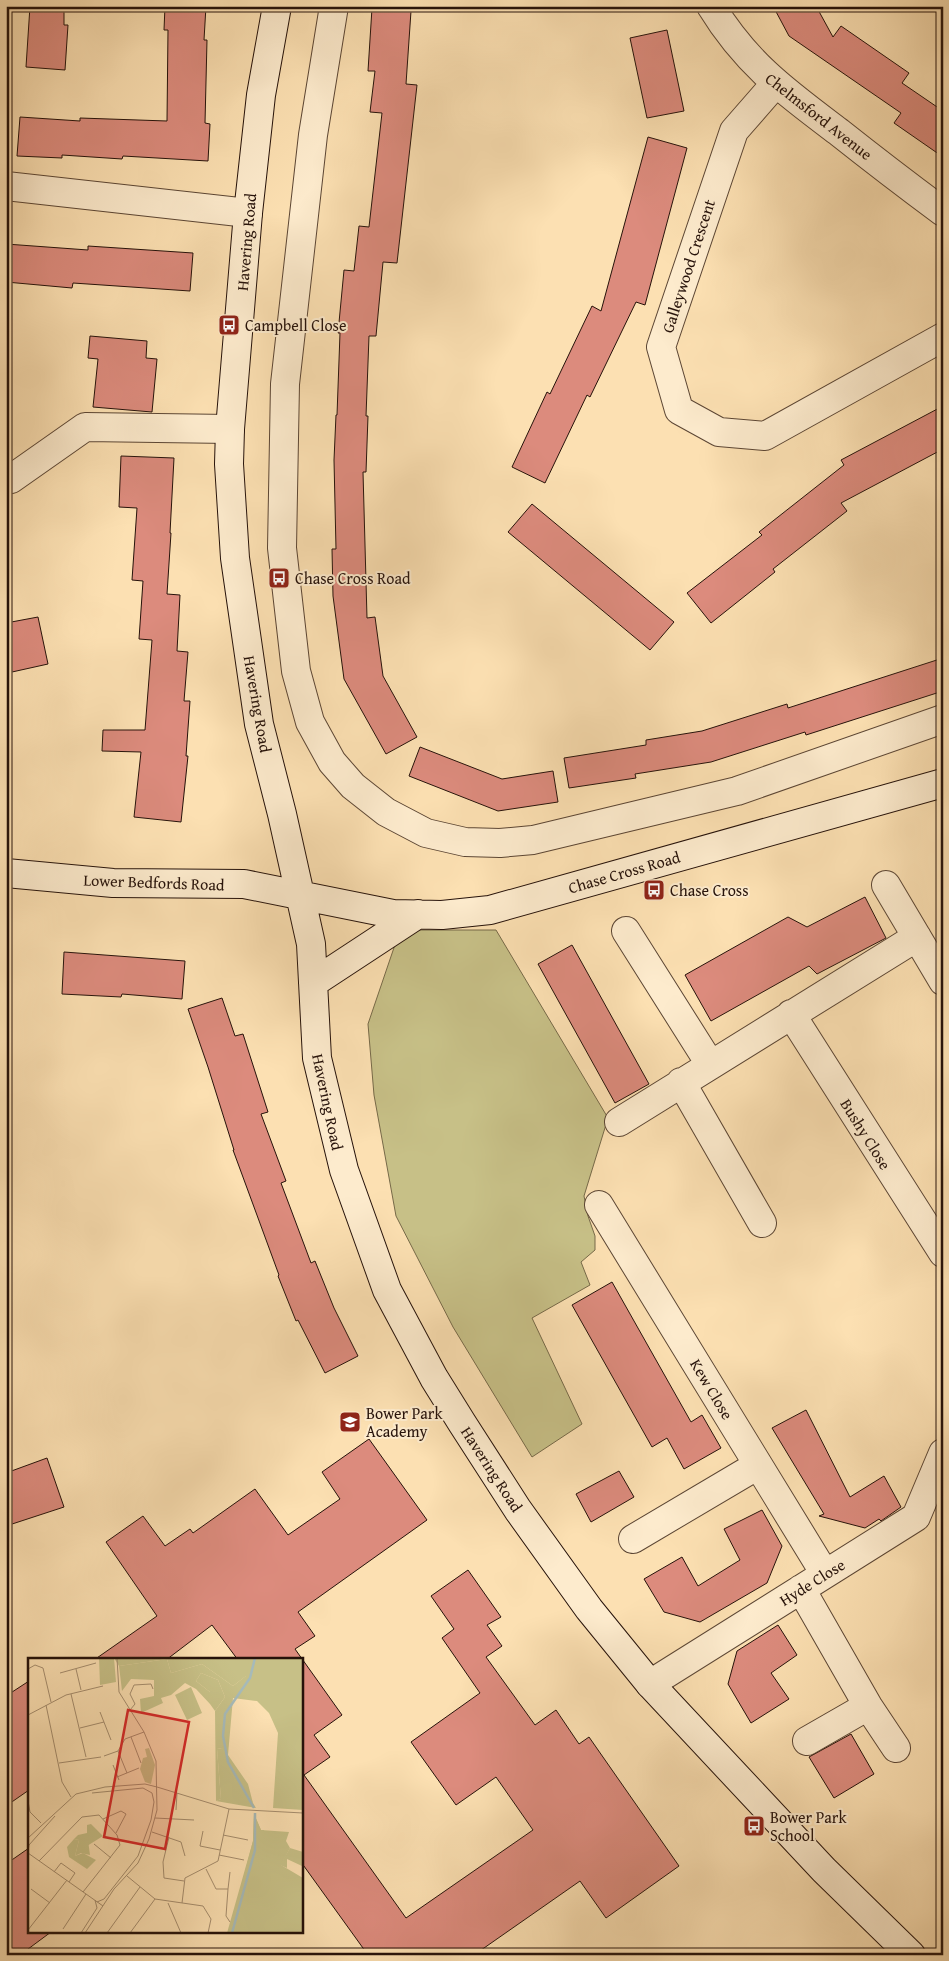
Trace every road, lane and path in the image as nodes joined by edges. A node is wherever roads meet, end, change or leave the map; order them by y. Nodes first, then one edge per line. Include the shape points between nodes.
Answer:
1 (277, 6) edge
2 (334, 6) edge
3 (711, 6) edge
4 (775, 84) junction
5 (6, 186) edge
6 (943, 212) edge
7 (248, 213) junction
8 (943, 337) edge
9 (230, 430) junction
10 (6, 480) edge
11 (943, 719) edge
12 (943, 783) edge
13 (6, 872) edge
14 (886, 885) dead end
15 (300, 894) junction
16 (418, 914) junction
17 (626, 931) dead end
18 (916, 937) junction
19 (943, 981) edge
20 (313, 983) junction
21 (791, 1014) junction
22 (710, 1064) junction
23 (681, 1082) junction
24 (618, 1122) dead end
25 (599, 1204) dead end
26 (762, 1223) dead end
27 (943, 1253) edge
28 (943, 1453) edge
29 (758, 1465) junction
30 (633, 1539) dead end
31 (824, 1574) junction
32 (801, 1589) junction
33 (650, 1684) junction
34 (868, 1706) junction
35 (807, 1741) dead end
36 (896, 1748) dead end
37 (911, 1955) edge

1 - 7 street, Havering Road via 261,95
2 - 11 street via 313,135 285,384 282,548 296,671 310,722 332,762 353,786 386,812 426,833 465,842 500,843 532,840 737,791
3 - 4 street, Chelmsford Avenue via 728,33
4 - 6 street, Chelmsford Avenue
4 - 8 street, Galleywood Crescent via 734,131 661,347 678,410 719,432 765,436
5 - 7 street
7 - 9 street, Havering Road
9 - 10 street via 85,427
9 - 15 street, Havering Road via 235,558 259,724
12 - 16 street, Chase Cross Road via 490,910
13 - 15 street, Lower Bedfords Road via 113,883 244,884
14 - 18 street
15 - 16 street, Chase Cross Road via 393,914
15 - 20 street, Havering Road via 311,944
16 - 20 street
17 - 22 street
18 - 19 street
18 - 21 street
20 - 33 street, Havering Road via 317,1058 344,1170 387,1290 434,1378 518,1510 589,1608
21 - 22 street
21 - 27 street, Bushy Close
22 - 23 street
23 - 24 street
23 - 26 street
25 - 29 street, Kew Close
28 - 31 street, Hyde Close via 916,1517
29 - 30 street
29 - 31 street, Kew Close
31 - 32 street, Hyde Close
32 - 33 street, Hyde Close
32 - 34 street
33 - 37 street, Havering Road via 824,1870
34 - 35 street
34 - 36 street

